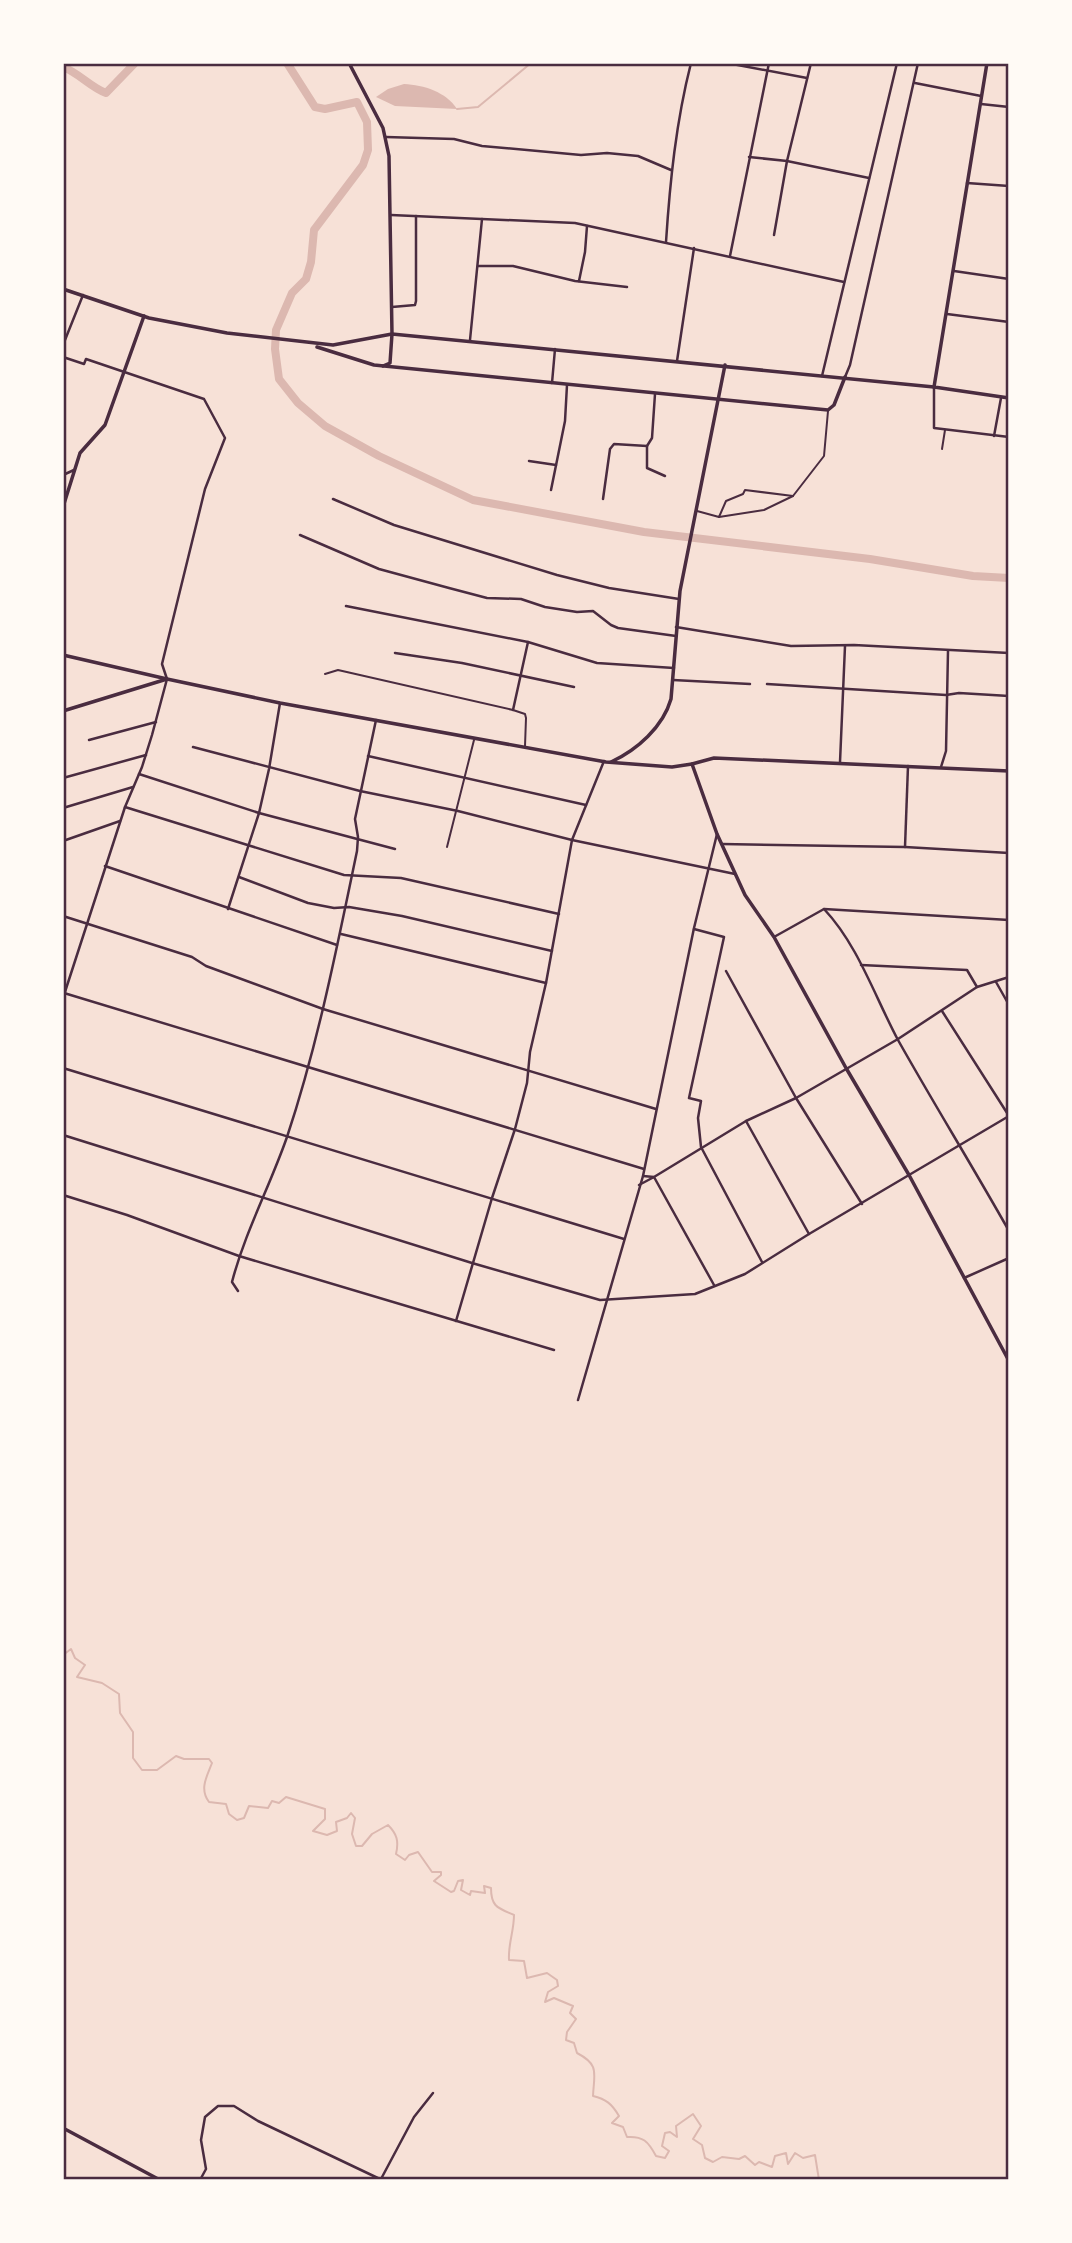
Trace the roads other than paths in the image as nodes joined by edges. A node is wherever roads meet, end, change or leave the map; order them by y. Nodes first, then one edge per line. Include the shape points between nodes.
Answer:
1 (349, 63) edge
2 (691, 63) edge
3 (727, 63) edge
4 (769, 63) edge
5 (811, 63) edge
6 (897, 63) edge
7 (918, 63) edge
8 (987, 63) edge
9 (767, 71) junction
10 (807, 78) junction
11 (914, 82) junction
12 (981, 96) junction
13 (979, 103) junction
14 (1009, 107) edge
15 (386, 137) junction
16 (749, 158) junction
17 (787, 161) junction
18 (671, 170) junction
19 (870, 178) junction
20 (967, 183) junction
21 (1009, 187) edge
22 (391, 215) junction
23 (416, 216) junction
24 (482, 219) junction
25 (587, 226) junction
26 (774, 235) dead end
27 (667, 242) junction
28 (694, 248) junction
29 (730, 256) junction
30 (478, 266) junction
31 (953, 271) junction
32 (1009, 279) edge
33 (579, 281) junction
34 (844, 282) junction
35 (627, 287) dead end
36 (63, 289) edge
37 (83, 295) junction
38 (392, 307) junction
39 (946, 314) junction
40 (144, 316) junction
41 (1009, 322) edge
42 (392, 334) junction
43 (470, 340) junction
44 (311, 344) junction
45 (342, 344) junction
46 (63, 345) edge
47 (555, 349) junction
48 (342, 356) junction
49 (63, 357) edge
50 (677, 361) junction
51 (383, 366) junction
52 (725, 366) junction
53 (124, 371) junction
54 (822, 376) junction
55 (845, 377) junction
56 (552, 383) junction
57 (567, 385) junction
58 (934, 387) junction
59 (655, 394) junction
60 (1001, 397) junction
61 (1009, 398) edge
62 (719, 400) junction
63 (830, 410) junction
64 (946, 429) junction
65 (994, 436) junction
66 (1009, 437) edge
67 (647, 446) junction
68 (942, 449) dead end
69 (529, 461) dead end
70 (556, 465) junction
71 (74, 470) junction
72 (63, 475) edge
73 (665, 476) dead end
74 (551, 490) dead end
75 (793, 496) junction
76 (333, 499) dead end
77 (603, 499) dead end
78 (63, 507) edge
79 (696, 510) junction
80 (719, 517) junction
81 (300, 535) dead end
82 (679, 599) junction
83 (346, 606) dead end
84 (676, 627) junction
85 (676, 636) junction
86 (528, 642) junction
87 (845, 646) junction
88 (948, 651) junction
89 (395, 653) dead end
90 (1009, 653) edge
91 (63, 655) edge
92 (674, 668) junction
93 (325, 674) dead end
94 (520, 675) junction
95 (167, 679) junction
96 (673, 680) junction
97 (750, 684) dead end
98 (767, 684) dead end
99 (574, 687) dead end
100 (845, 689) junction
101 (946, 695) junction
102 (1009, 696) edge
103 (280, 703) junction
104 (513, 710) junction
105 (63, 712) edge
106 (376, 720) junction
107 (156, 722) junction
108 (474, 739) junction
109 (89, 740) dead end
110 (193, 747) dead end
111 (524, 747) junction
112 (628, 752) junction
113 (146, 755) junction
114 (369, 756) junction
115 (604, 761) junction
116 (611, 762) junction
117 (840, 762) junction
118 (627, 764) junction
119 (692, 764) junction
120 (908, 765) junction
121 (941, 767) junction
122 (270, 769) junction
123 (1009, 771) edge
124 (139, 774) junction
125 (466, 777) junction
126 (63, 778) edge
127 (133, 788) junction
128 (360, 791) junction
129 (586, 805) junction
130 (125, 807) junction
131 (63, 808) edge
132 (457, 811) junction
133 (259, 813) junction
134 (120, 821) junction
135 (717, 834) junction
136 (358, 837) junction
137 (572, 840) junction
138 (63, 841) edge
139 (722, 844) junction
140 (250, 845) junction
141 (447, 847) dead end
142 (905, 847) junction
143 (395, 849) dead end
144 (1009, 853) edge
145 (105, 866) junction
146 (708, 868) junction
147 (735, 874) junction
148 (352, 875) junction
149 (239, 877) junction
150 (345, 907) junction
151 (228, 909) junction
152 (824, 909) junction
153 (559, 914) junction
154 (63, 916) edge
155 (1009, 920) edge
156 (87, 922) junction
157 (694, 929) junction
158 (340, 933) junction
159 (774, 937) junction
160 (337, 945) junction
161 (552, 951) junction
162 (861, 965) junction
163 (726, 971) dead end
164 (1009, 977) edge
165 (996, 982) junction
166 (546, 983) junction
167 (977, 987) junction
168 (64, 993) edge
169 (63, 998) edge
170 (1009, 1005) edge
171 (323, 1009) junction
172 (942, 1010) junction
173 (898, 1039) junction
174 (63, 1068) edge
175 (308, 1068) junction
176 (846, 1068) junction
177 (528, 1070) junction
178 (796, 1098) junction
179 (656, 1109) junction
180 (1009, 1116) edge
181 (746, 1121) junction
182 (515, 1129) junction
183 (63, 1135) edge
184 (287, 1137) junction
185 (960, 1145) junction
186 (701, 1147) junction
187 (644, 1169) junction
188 (909, 1175) junction
189 (642, 1176) junction
190 (654, 1177) junction
191 (639, 1185) junction
192 (63, 1195) edge
193 (265, 1197) junction
194 (492, 1198) junction
195 (862, 1205) junction
196 (1009, 1231) edge
197 (810, 1234) junction
198 (624, 1239) junction
199 (239, 1256) junction
200 (1009, 1258) edge
201 (762, 1262) junction
202 (472, 1264) junction
203 (964, 1278) junction
204 (714, 1286) junction
205 (238, 1291) dead end
206 (608, 1300) junction
207 (456, 1321) junction
208 (554, 1350) dead end
209 (1009, 1361) edge
210 (578, 1400) dead end
211 (433, 2093) dead end
212 (63, 2128) edge
213 (160, 2180) edge
214 (201, 2180) edge
215 (382, 2180) edge

1 - 15 street
2 - 18 street
3 - 9 street
4 - 9 street
5 - 10 street
6 - 19 street
7 - 11 street
8 - 12 street
9 - 10 street
9 - 16 street
10 - 17 street
11 - 12 street
11 - 55 street
12 - 13 street
13 - 14 street
13 - 20 street
15 - 18 street via 638,156
15 - 22 street
16 - 17 street
16 - 29 street
17 - 19 street
17 - 26 street
18 - 27 street
19 - 34 street
20 - 21 street
20 - 31 street
22 - 23 street
22 - 38 street
23 - 24 street
23 - 38 street via 415,305
24 - 25 street
24 - 30 street
25 - 27 street
25 - 33 street
27 - 28 street
28 - 29 street
28 - 50 street
29 - 34 street
30 - 33 street via 513,266
30 - 43 street
31 - 32 street
31 - 39 street
33 - 35 street
34 - 54 street
36 - 37 street
37 - 40 street
37 - 46 street
38 - 42 street
39 - 41 street
39 - 58 street
40 - 44 street
40 - 53 street
42 - 43 street
42 - 45 street
42 - 51 street via 390,363
43 - 47 street
44 - 45 street
44 - 48 street
45 - 48 street
47 - 50 street
47 - 56 street
48 - 51 street
49 - 53 street
50 - 52 street
51 - 56 street
52 - 54 street
52 - 62 street
53 - 71 street via 105,425 80,453
53 - 95 street via 204,399 225,438 205,489 162,664
54 - 55 street
55 - 58 street
55 - 63 street
56 - 57 street
57 - 59 street
57 - 70 street
58 - 60 street
58 - 64 street via 934,428
59 - 62 street
59 - 67 street via 653,438
60 - 61 street
60 - 65 street
62 - 63 street
62 - 79 street
63 - 75 lane via 824,456
64 - 65 street
64 - 68 lane
65 - 66 street
67 - 73 street via 647,468
67 - 77 street via 614,444
69 - 70 street
70 - 74 street
71 - 72 street
71 - 78 street
75 - 80 lane via 764,510
75 - 80 lane via 745,490 726,501
76 - 82 street via 394,525 557,575
79 - 80 lane
79 - 82 street
81 - 85 street via 379,569 449,588 487,598 593,611 618,628
82 - 84 street
83 - 86 street
84 - 85 street
84 - 87 street via 791,646
85 - 92 street
86 - 92 street via 597,663
86 - 94 street
87 - 88 street
87 - 100 street
88 - 90 street
88 - 101 street
89 - 94 street
91 - 95 street
92 - 96 street
93 - 104 lane via 338,670
94 - 99 street
94 - 104 street
95 - 103 street
95 - 105 street
95 - 107 street
96 - 97 street
96 - 112 street via 668,711 650,735
98 - 100 street
100 - 101 street
100 - 117 street
101 - 102 street
101 - 121 street via 946,751
103 - 106 street
103 - 122 street
104 - 111 lane via 525,714
106 - 108 street
106 - 114 street
107 - 109 street
107 - 113 street
108 - 111 street
108 - 125 lane
110 - 122 street
111 - 115 street
112 - 116 street
112 - 118 street
113 - 124 street
113 - 126 street
114 - 125 street
114 - 128 street
115 - 116 street
115 - 129 street
116 - 118 street
117 - 119 street via 713,758
117 - 120 street
118 - 119 street
119 - 135 street
120 - 121 street
120 - 142 street
121 - 123 street
122 - 128 street
122 - 133 street
124 - 127 street
124 - 133 street
125 - 129 street
125 - 132 lane
127 - 130 street
127 - 131 street
128 - 132 street
128 - 136 street via 355,819
129 - 137 street
130 - 134 street
130 - 140 street
132 - 137 street
132 - 141 lane
133 - 136 street
133 - 140 street
134 - 138 street
134 - 145 street
135 - 139 street
135 - 146 street
136 - 143 street
136 - 148 street
137 - 146 street
137 - 153 street
139 - 142 street
139 - 147 street
140 - 148 street
140 - 149 street
142 - 144 street
145 - 151 street
145 - 156 street
146 - 147 street
146 - 157 street
147 - 159 street
148 - 150 street
148 - 153 street via 401,878
149 - 150 street via 308,903
149 - 151 street
150 - 158 street
150 - 161 street
151 - 160 street
152 - 155 street
152 - 159 street
152 - 162 street
153 - 161 street
154 - 156 street
156 - 168 street
156 - 171 street
157 - 179 street
157 - 186 street via 724,937 689,1098 701,1101
158 - 160 street
158 - 166 street
159 - 176 street
160 - 171 street
161 - 166 street
162 - 167 street via 967,970
162 - 173 street
163 - 178 street
164 - 165 street
165 - 167 street
165 - 170 street
166 - 177 street
167 - 172 street
168 - 169 street
168 - 175 street
171 - 175 street
171 - 177 street
172 - 173 street
172 - 180 street
173 - 176 street
173 - 185 street
174 - 184 street
175 - 182 street
175 - 184 street
176 - 178 street
176 - 188 street
177 - 179 street
177 - 182 street
178 - 181 street
178 - 195 street
179 - 187 street
180 - 185 street
181 - 186 street
181 - 197 street
182 - 187 street
182 - 194 street
183 - 193 street
184 - 193 street
184 - 194 street
185 - 188 street
185 - 196 street
186 - 190 street
186 - 201 street
187 - 189 street
188 - 195 street
188 - 203 street
189 - 190 street
189 - 191 street
190 - 191 street
190 - 204 street
191 - 198 street
192 - 199 street
193 - 199 street
193 - 202 street
194 - 198 street
194 - 202 street
195 - 197 street
197 - 201 street
198 - 206 street
199 - 205 street via 232,1282
199 - 207 street
200 - 203 street
201 - 204 street
202 - 206 street
202 - 207 street
203 - 209 street
204 - 206 street via 695,1294
206 - 210 street
207 - 208 street
211 - 215 street via 414,2118
212 - 213 street
214 - 215 street via 206,2169 201,2140 205,2117 218,2106 234,2106

